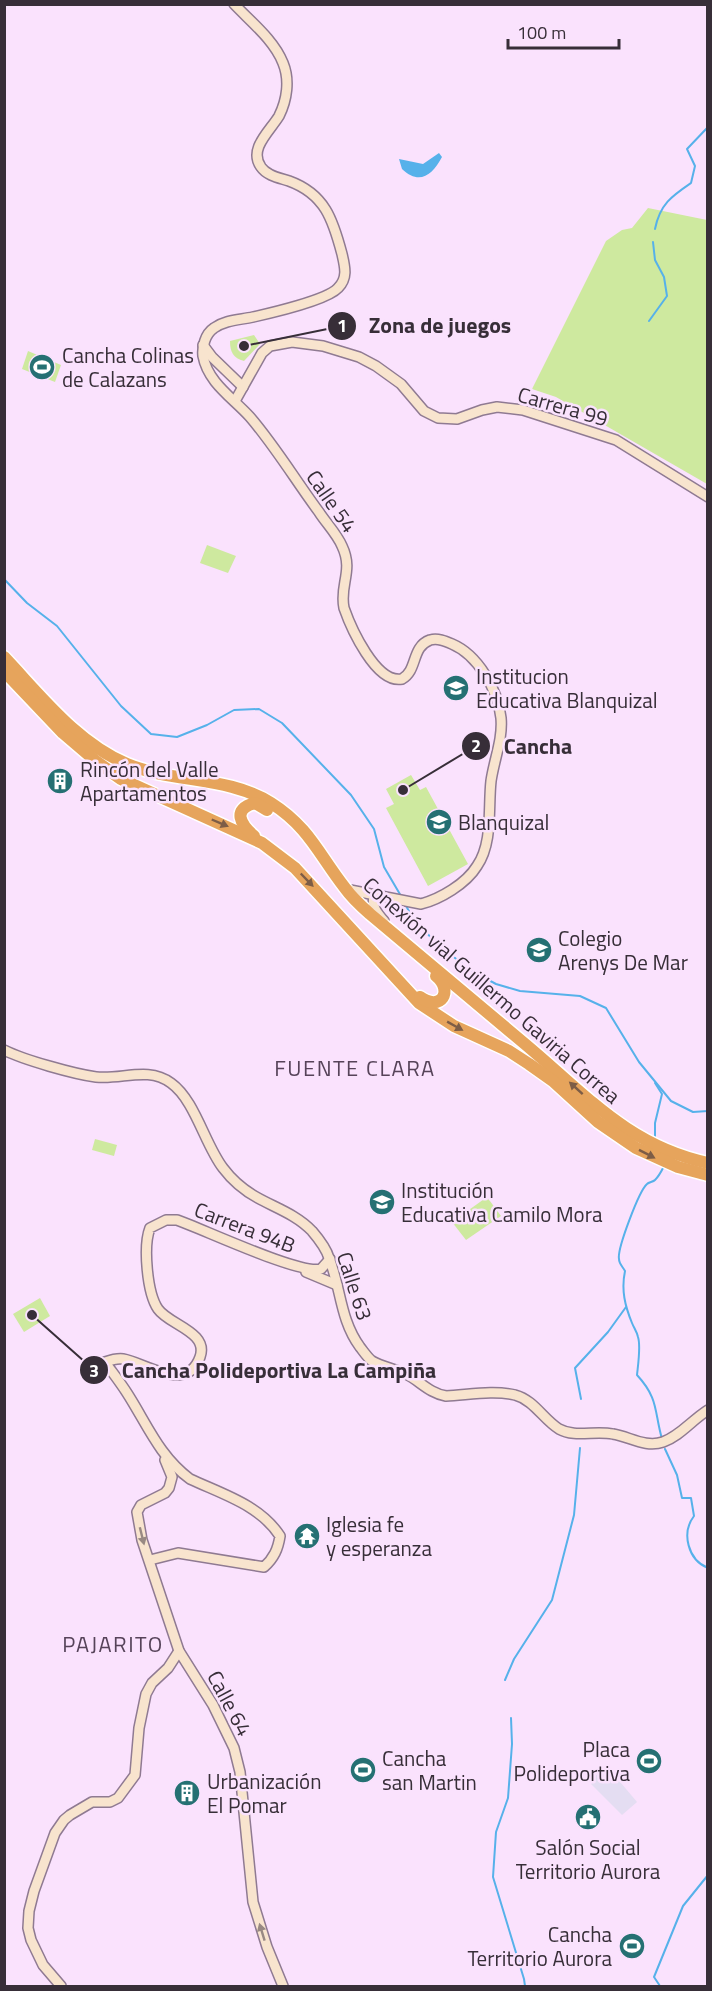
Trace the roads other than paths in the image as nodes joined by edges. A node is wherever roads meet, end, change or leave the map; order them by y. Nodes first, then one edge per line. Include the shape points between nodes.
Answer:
1 (234, 4) edge
2 (204, 345) junction
3 (243, 387) junction
4 (235, 401) junction
5 (708, 497) edge
6 (4, 657) edge
7 (4, 671) edge
8 (285, 813) junction
9 (262, 843) junction
10 (345, 889) junction
11 (375, 894) junction
12 (397, 937) junction
13 (413, 950) junction
14 (393, 976) junction
15 (4, 1050) edge
16 (619, 1131) junction
17 (679, 1161) junction
18 (708, 1163) edge
19 (708, 1175) edge
20 (330, 1259) junction
21 (291, 1265) junction
22 (337, 1285) junction
23 (708, 1410) edge
24 (163, 1454) junction
25 (150, 1560) junction
26 (179, 1651) junction
27 (61, 1986) edge
28 (284, 1986) edge

1 - 2 street via 273,46 283,63 287,84 282,108 257,150 258,162 265,171 301,186 319,199 331,220 345,278 326,296 224,322 209,332
2 - 3 street
2 - 4 street, Calle 54 via 209,373
3 - 4 street, Carrera 99
3 - 5 street, Carrera 99 via 270,346 292,342 323,346 376,366 401,384 424,411 438,418 457,419 497,407 523,410 616,440
4 - 11 street, Calle 54 via 341,543 348,568 344,608 376,666 389,678 402,679 409,674 418,648 440,640 473,657 497,702 501,727 484,849 475,869 456,886 421,904
6 - 8 highway, Conexión vial Guillermo Gaviria Correa via 96,748 128,765 239,789
7 -> 9 highway, Conexión vial Guillermo Gaviria Correa via 76,745 121,779
8 - 9 highway via 270,812 255,803 243,809 241,822
8 - 10 highway, Conexión vial Guillermo Gaviria Correa via 312,840
9 -> 14 highway, Conexión vial Guillermo Gaviria Correa via 295,868
10 - 11 street, Calle 54
10 - 12 highway, Conexión vial Guillermo Gaviria Correa
11 - 12 street via 373,905 377,913
12 - 13 highway, Conexión vial Guillermo Gaviria Correa
13 - 14 highway via 444,986 442,999 431,1004
16 -> 13 highway, Conexión vial Guillermo Gaviria Correa
14 -> 16 highway, Conexión vial Guillermo Gaviria Correa via 436,1015 530,1064
15 - 20 street, Calle 63 via 88,1076 147,1074 168,1081 193,1112 224,1169 255,1197 300,1221
16 - 17 highway, Conexión vial Guillermo Gaviria Correa via 640,1138
17 - 18 highway, Conexión vial Guillermo Gaviria Correa
17 - 19 highway, Conexión vial Guillermo Gaviria Correa
20 - 21 street, Carrera 94B via 318,1270
20 - 22 street, Calle 63
21 - 22 street
21 - 24 street, Carrera 94B via 177,1220 166,1220 150,1228 146,1245 153,1299 163,1315 197,1338 201,1355 190,1370 175,1375 122,1359 105,1362
22 - 23 street, Calle 63 via 346,1324 367,1356 412,1377 435,1393 513,1395 567,1432 614,1434 656,1444
24 -> 25 street, Calle 64 via 172,1476 169,1488 136,1512
24 - 25 street via 190,1479 255,1510 273,1526 279,1536 278,1547 264,1567 178,1553
25 - 26 street, Calle 64
26 - 27 street via 152,1683 143,1703 135,1775 118,1798 92,1802 64,1820 55,1833 34,1890 29,1911 31,1940
28 -> 26 street, Calle 64 via 254,1902 234,1748

